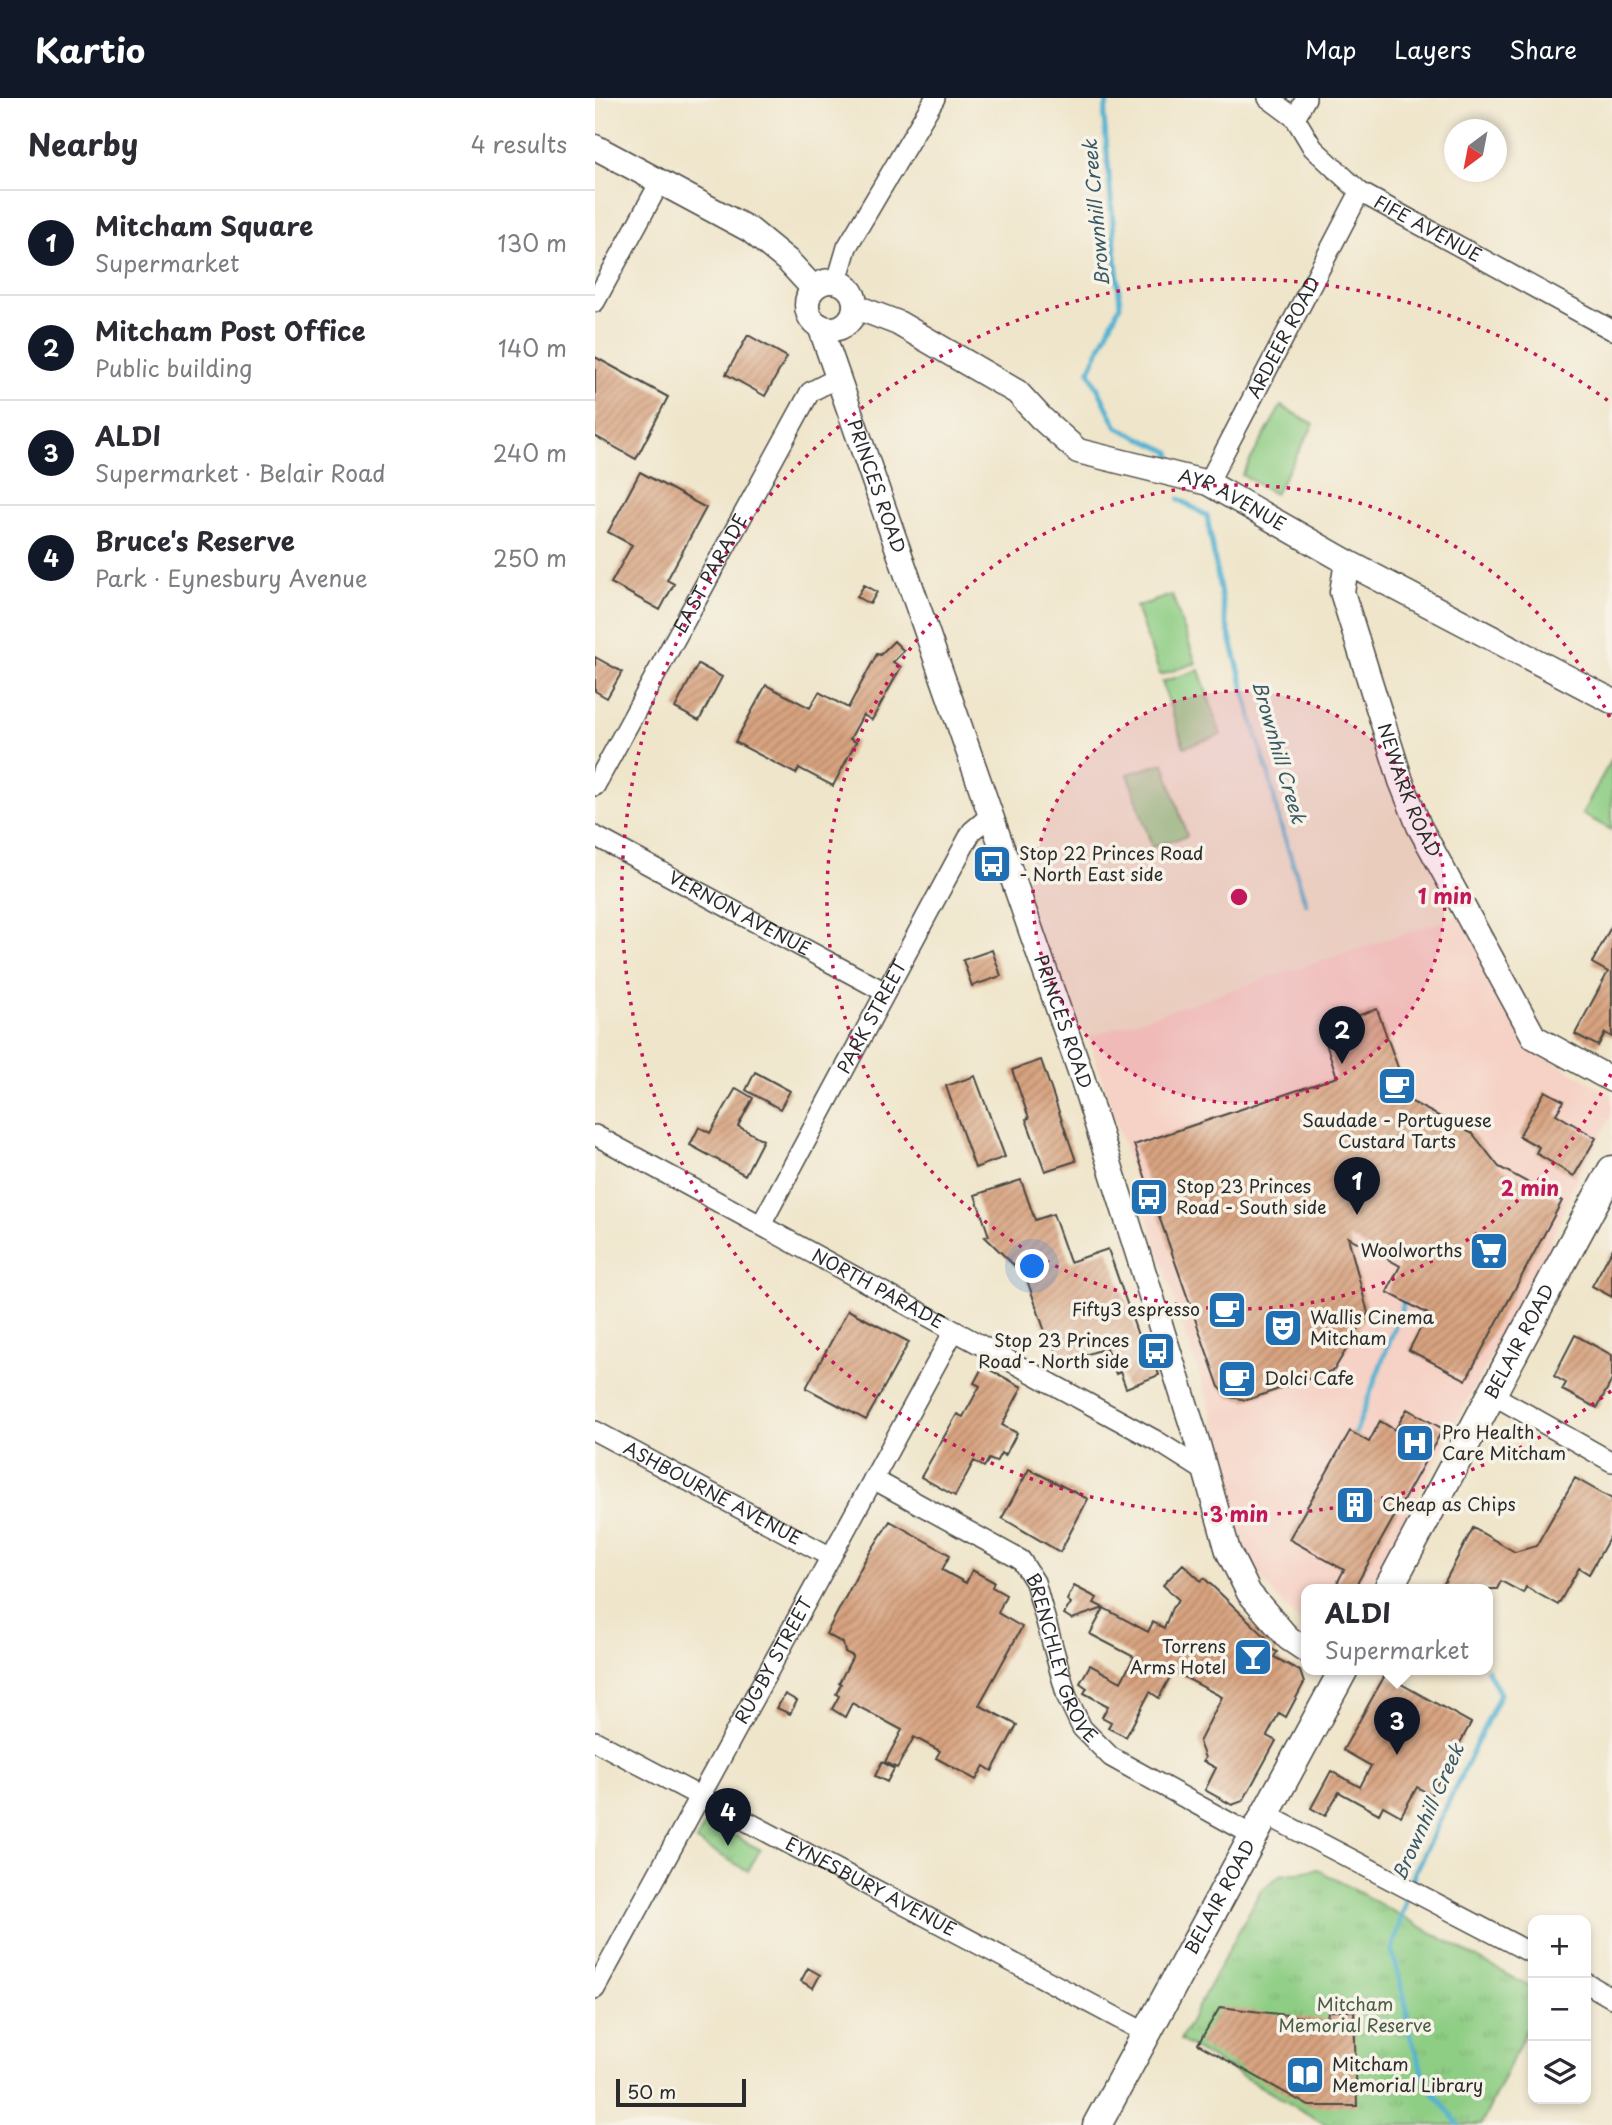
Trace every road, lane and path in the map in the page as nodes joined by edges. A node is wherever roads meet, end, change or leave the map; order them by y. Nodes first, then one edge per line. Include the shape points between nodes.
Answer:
1 (935, 98) edge
2 (1268, 98) edge
3 (1306, 98) edge
4 (1295, 118) junction
5 (595, 147) edge
6 (660, 182) junction
7 (1360, 192) junction
8 (837, 281) junction
9 (813, 288) junction
10 (595, 302) edge
11 (856, 307) junction
12 (831, 327) junction
13 (1612, 330) edge
14 (839, 377) junction
15 (1199, 481) junction
16 (1347, 562) junction
17 (1612, 701) edge
18 (601, 761) edge
19 (595, 786) edge
20 (991, 815) junction
21 (595, 836) edge
22 (885, 992) junction
23 (1612, 1080) edge
24 (595, 1135) edge
25 (1612, 1171) edge
26 (761, 1225) junction
27 (954, 1331) junction
28 (1493, 1395) junction
29 (1190, 1420) junction
30 (595, 1431) edge
31 (1159, 1443) junction
32 (1612, 1462) edge
33 (1206, 1472) junction
34 (873, 1479) junction
35 (831, 1557) junction
36 (1391, 1584) edge
37 (1301, 1647) edge
38 (1339, 1675) edge
39 (595, 1741) edge
40 (699, 1798) junction
41 (1259, 1825) junction
42 (1528, 1951) edge
43 (1591, 1986) edge
44 (595, 1989) edge
45 (1612, 1998) edge
46 (1146, 2033) junction
47 (1097, 2125) edge

1 - 8 street via 847,247
2 - 4 street, FIFE AVENUE
3 - 4 street
4 - 7 street, FIFE AVENUE via 1313,148
5 - 6 street
6 - 9 street via 750,230
6 - 10 street
7 - 13 street, FIFE AVENUE
7 - 15 street, ARDEER ROAD
8 - 9 street
8 - 11 street via 850,288
9 - 12 street via 807,310 812,319
11 - 12 street via 854,315
11 - 15 street, AYR AVENUE via 898,323 1017,392 1078,451
12 - 14 street, PRINCES ROAD
14 - 18 street, EAST PARADE via 811,389
14 - 20 street, PRINCES ROAD
15 - 16 street, AYR AVENUE
16 - 17 street, AYR AVENUE
16 - 23 street, NEWARK ROAD via 1342,592 1419,826 1534,1038
18 - 19 street, EAST PARADE
20 - 22 street, PARK STREET via 972,831
20 - 29 street, PRINCES ROAD via 1081,1073
21 - 22 street, VERNON AVENUE
22 - 26 street, PARK STREET
24 - 26 street, NORTH PARADE
25 - 28 main road, BELAIR ROAD
26 - 27 street, NORTH PARADE
27 - 31 street, NORTH PARADE
27 - 34 street, RUGBY STREET
28 - 32 street
28 - 36 main road, BELAIR ROAD
29 - 31 street via 1177,1436
29 - 33 street, PRINCES ROAD
30 - 35 street, ASHBOURNE AVENUE
31 - 33 street, NORTH PARADE
33 - 37 street, PRINCES ROAD via 1228,1551 1249,1592
34 - 35 street, RUGBY STREET
34 - 41 street, BRENCHLEY GROVE via 1021,1560 1035,1582 1067,1697 1082,1728 1111,1757 1221,1817
35 - 40 street, RUGBY STREET
38 - 41 main road, BELAIR ROAD
39 - 40 street, EYNESBURY AVENUE
40 - 44 street, RUGBY STREET
40 - 46 street, EYNESBURY AVENUE
41 - 42 street, BRENCHLEY GROVE via 1389,1878
41 - 46 main road, BELAIR ROAD
43 - 45 street
46 - 47 main road, BELAIR ROAD

